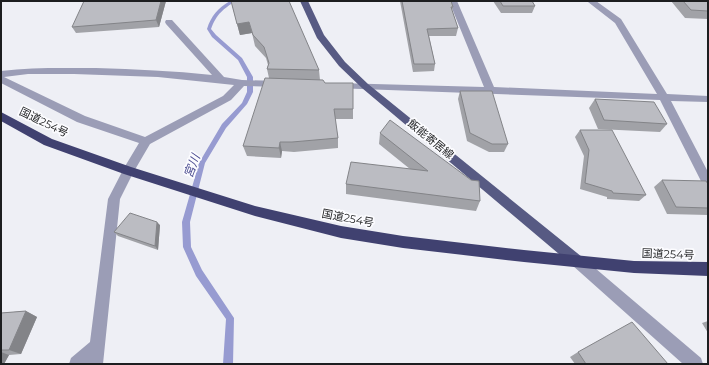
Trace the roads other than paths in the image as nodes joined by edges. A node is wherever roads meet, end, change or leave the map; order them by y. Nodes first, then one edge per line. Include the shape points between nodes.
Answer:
1 (304, 1) edge
2 (453, 1) edge
3 (592, 2) edge
4 (169, 22) dead end
5 (1, 74) edge
6 (1, 79) edge
7 (221, 79) junction
8 (243, 83) junction
9 (288, 85) edge
10 (326, 86) edge
11 (365, 86) junction
12 (490, 90) junction
13 (663, 96) junction
14 (708, 99) edge
15 (1, 116) edge
16 (146, 141) junction
17 (128, 172) junction
18 (708, 184) edge
19 (577, 262) junction
20 (708, 269) edge
21 (97, 346) junction
22 (77, 364) edge
23 (95, 364) edge
24 (695, 364) edge

1 - 11 main road, 飯能寄居線 via 320,36 342,64
2 - 12 street
3 - 13 street via 618,21
4 - 7 street
5 - 7 street via 18,71 105,72
6 - 16 street via 81,119
7 - 8 street
8 - 9 street
8 - 16 street via 227,98
10 - 11 street
11 - 12 street
11 - 19 main road, 飯能寄居線
12 - 13 street
13 - 14 street
13 - 18 street
15 - 17 highway, 国道254号 via 48,142
16 - 17 street
17 - 19 highway, 国道254号 via 254,211 341,232 403,242
17 - 21 street via 114,199
19 - 20 highway, 国道254号
19 - 24 street
21 - 22 street
21 - 23 street

